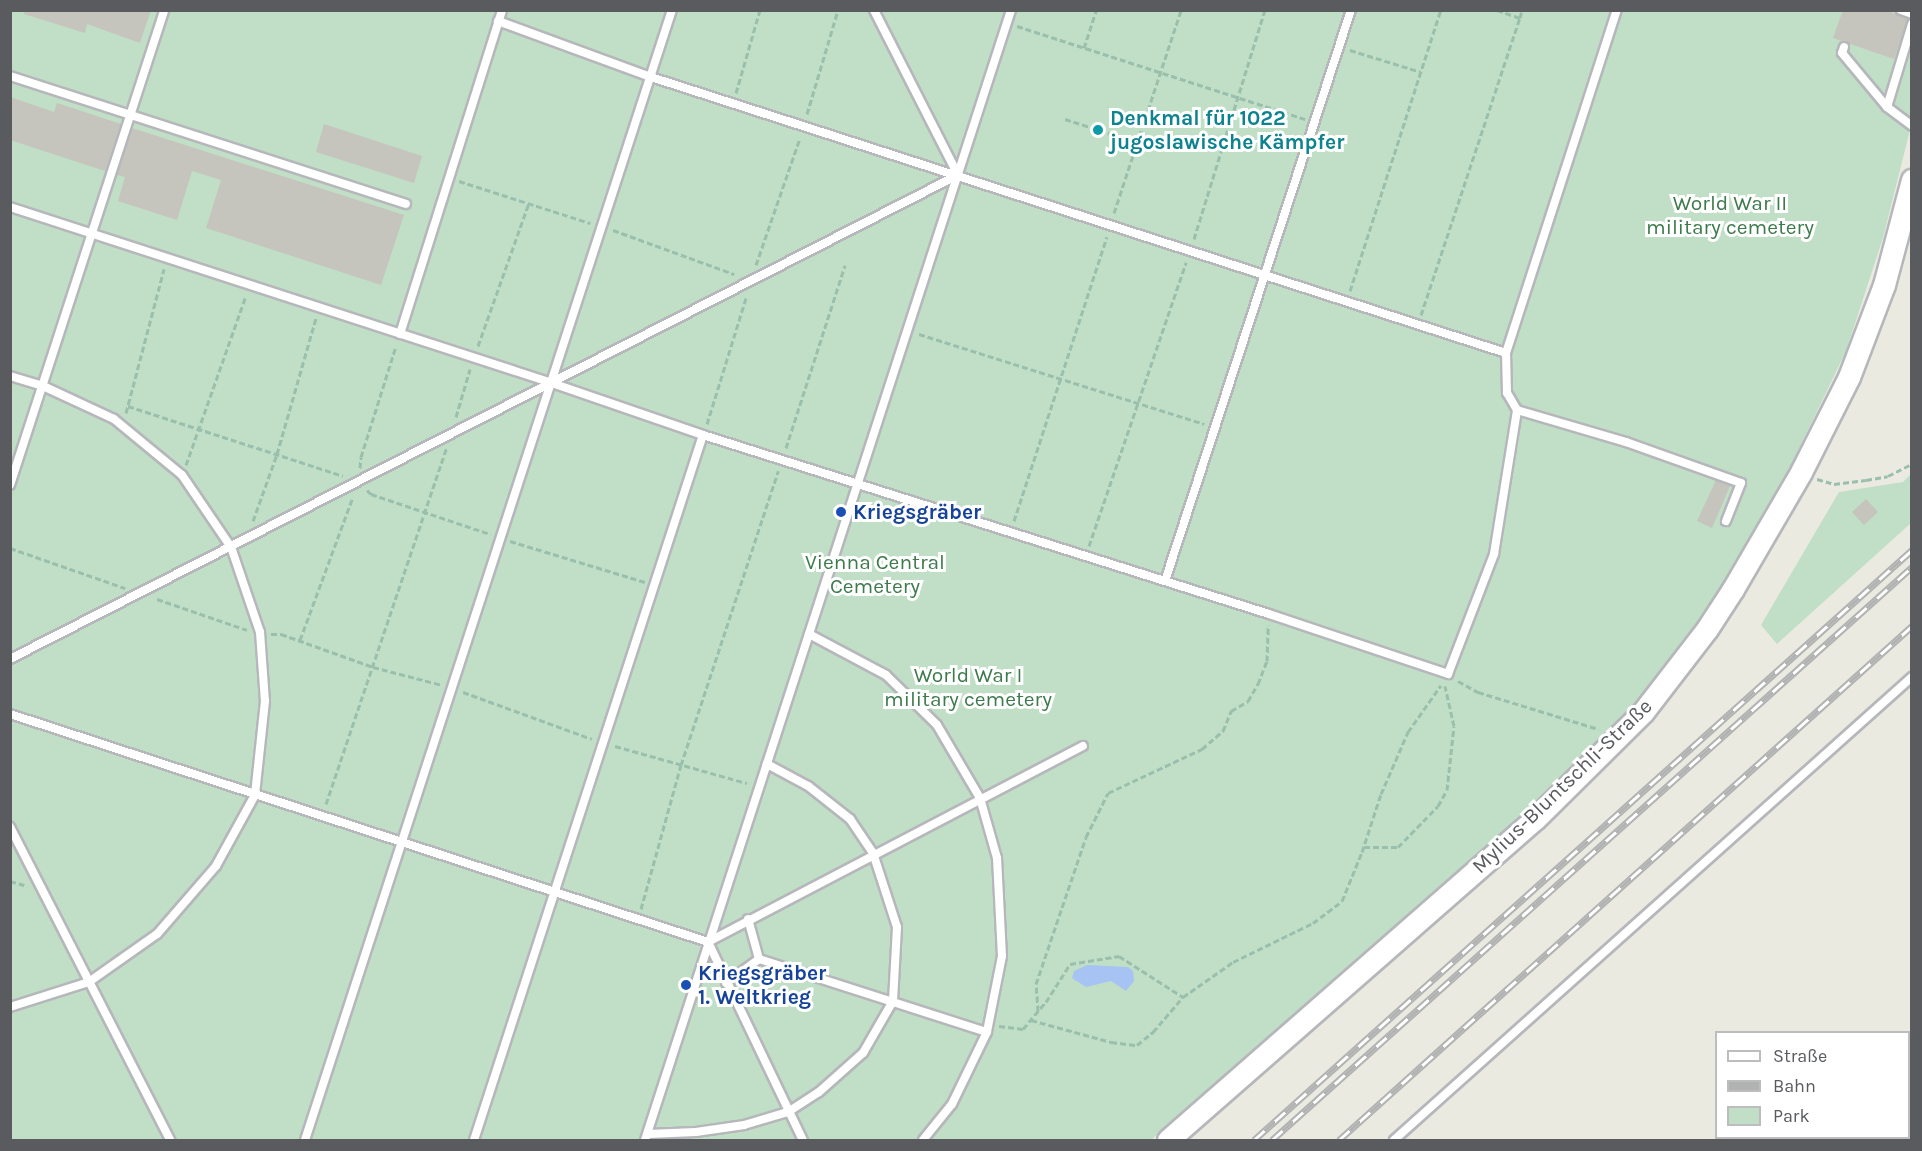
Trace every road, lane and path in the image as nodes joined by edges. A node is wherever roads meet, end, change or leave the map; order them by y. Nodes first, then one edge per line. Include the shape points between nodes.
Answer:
1 (164, 10) edge
2 (502, 10) edge
3 (672, 10) edge
4 (760, 10) edge
5 (838, 10) edge
6 (874, 10) edge
7 (1011, 10) edge
8 (1096, 10) edge
9 (1181, 10) edge
10 (1265, 10) edge
11 (1351, 10) edge
12 (1441, 10) edge
13 (1497, 10) edge
14 (1522, 10) edge
15 (1617, 10) edge
16 (1901, 10) edge
17 (1911, 14) edge
18 (1520, 18) junction
19 (498, 21) junction
20 (1007, 23) junction
21 (1911, 24) edge
22 (1340, 47) junction
23 (1844, 47) dead end
24 (1084, 48) junction
25 (1161, 72) junction
26 (1420, 72) junction
27 (10, 76) edge
28 (651, 77) junction
29 (1239, 98) junction
30 (733, 103) junction
31 (1887, 107) junction
32 (130, 114) junction
33 (1065, 120) dead end
34 (1313, 122) junction
35 (804, 126) junction
36 (1911, 126) edge
37 (1137, 141) junction
38 (958, 175) junction
39 (449, 178) junction
40 (1911, 180) edge
41 (529, 203) junction
42 (406, 204) dead end
43 (10, 207) edge
44 (1111, 225) junction
45 (603, 226) junction
46 (91, 235) junction
47 (1190, 250) junction
48 (166, 259) junction
49 (845, 265) dead end
50 (1264, 274) junction
51 (751, 281) junction
52 (249, 286) junction
53 (1347, 301) junction
54 (319, 308) junction
55 (1418, 324) junction
56 (908, 331) junction
57 (400, 334) junction
58 (1506, 353) junction
59 (474, 357) junction
60 (10, 376) edge
61 (1060, 379) junction
62 (552, 383) junction
63 (43, 386) junction
64 (1138, 404) junction
65 (128, 406) junction
66 (1517, 410) junction
67 (123, 427) junction
68 (1215, 427) junction
69 (200, 430) junction
70 (451, 434) junction
71 (704, 435) junction
72 (277, 454) junction
73 (782, 460) junction
74 (1911, 465) edge
75 (1801, 472) junction
76 (182, 476) junction
77 (359, 481) junction
78 (859, 483) junction
79 (10, 485) edge
80 (1726, 521) dead end
81 (1011, 532) junction
82 (501, 538) junction
83 (247, 539) junction
84 (231, 547) junction
85 (10, 548) edge
86 (1086, 556) junction
87 (1165, 581) junction
88 (655, 585) junction
89 (140, 593) junction
90 (1269, 614) junction
91 (261, 634) junction
92 (809, 634) junction
93 (300, 640) junction
94 (10, 659) edge
95 (373, 667) junction
96 (1449, 674) junction
97 (1911, 677) edge
98 (451, 688) junction
99 (10, 714) edge
100 (1598, 729) dead end
101 (604, 743) junction
102 (1083, 746) dead end
103 (767, 764) junction
104 (681, 765) junction
105 (759, 786) junction
106 (255, 795) junction
107 (980, 798) junction
108 (321, 817) junction
109 (10, 827) edge
110 (400, 842) junction
111 (1364, 847) junction
112 (873, 854) junction
113 (555, 892) junction
114 (638, 919) junction
115 (748, 919) junction
116 (708, 942) junction
117 (759, 959) junction
118 (89, 982) junction
119 (726, 983) junction
120 (1183, 997) junction
121 (893, 1001) junction
122 (10, 1007) edge
123 (1038, 1011) junction
124 (1031, 1020) junction
125 (987, 1028) junction
126 (788, 1112) junction
127 (647, 1137) edge
128 (170, 1140) edge
129 (305, 1140) edge
130 (474, 1140) edge
131 (803, 1140) edge
132 (923, 1140) edge
133 (1168, 1140) edge
134 (1394, 1140) edge

1 - 32 lane
2 - 19 lane
3 - 28 lane
4 - 30 path
5 - 35 path
6 - 38 lane
7 - 20 lane
8 - 24 path
9 - 25 path
10 - 29 path
11 - 22 lane
12 - 26 path
13 - 18 path
14 - 18 path
15 - 58 lane
16 - 17 lane
18 - 55 path
19 - 28 lane
19 - 39 lane
20 - 24 path
20 - 38 lane
21 - 31 lane
22 - 26 path
22 - 34 lane
23 - 31 lane via 1842,53
24 - 25 path
25 - 29 path
25 - 37 path
26 - 53 path
27 - 32 lane
28 - 30 lane
28 - 45 lane
29 - 34 path
29 - 47 path
30 - 35 lane
31 - 36 lane
32 - 42 lane
32 - 46 lane
33 - 37 path
34 - 50 lane
35 - 38 lane
35 - 51 path
37 - 44 path
38 - 44 lane
38 - 51 lane
38 - 56 lane
39 - 41 path
39 - 57 lane
40 - 75 street, Mylius-Bluntschli-Straße via 1884,285 1849,377
41 - 45 path
41 - 59 path
43 - 46 lane
44 - 47 lane
44 - 61 path
45 - 51 path
45 - 62 lane
46 - 48 lane
46 - 63 lane
47 - 50 lane
47 - 64 path
48 - 52 lane
48 - 65 path
49 - 73 path
50 - 53 lane
50 - 68 lane
51 - 62 lane
51 - 71 path
52 - 54 lane
52 - 69 path
53 - 55 lane
54 - 57 lane
54 - 72 path
55 - 58 lane
56 - 61 path
56 - 78 lane
57 - 59 lane
58 - 66 lane via 1507,393
59 - 62 lane
59 - 70 path
60 - 63 lane
61 - 64 path
61 - 81 path
62 - 70 lane
62 - 71 lane
62 - 82 lane
63 - 67 lane via 114,419
63 - 79 lane
64 - 68 path
64 - 86 path
65 - 67 path
65 - 69 path
66 - 80 lane via 1626,442 1742,483
66 - 96 lane via 1494,554
67 - 76 lane
68 - 87 lane
69 - 72 path
69 - 76 path
70 - 77 lane
70 - 95 path
71 - 73 lane
71 - 88 lane
72 - 77 path
72 - 83 path
73 - 78 lane
73 - 104 path
74 - 75 path via 1888,476 1837,484
75 - 133 street, Mylius-Bluntschli-Straße via 1727,599 1643,712 1536,819
76 - 84 lane
77 - 83 lane
77 - 93 path
78 - 81 lane
78 - 92 lane
81 - 86 lane
82 - 88 path
82 - 98 lane
83 - 84 lane
84 - 89 lane
84 - 91 lane
85 - 89 path
86 - 87 lane
87 - 90 lane
88 - 101 lane
89 - 91 path
89 - 94 lane
90 - 96 lane
90 - 123 path via 1267,662 1248,701 1231,711 1223,731 1202,748 1108,792 1086,837 1036,984
91 - 93 path via 281,634
91 - 106 lane via 265,701
92 - 103 lane
92 - 107 lane via 886,675 936,726
93 - 95 path
95 - 98 path
95 - 108 path
96 - 100 path via 1478,692
97 - 134 lane
98 - 101 path
98 - 110 lane
99 - 106 lane
101 - 104 path
101 - 113 lane
102 - 107 lane
103 - 105 lane
103 - 112 lane via 807,786 850,819
104 - 105 path
104 - 114 path
105 - 116 lane
106 - 108 lane
106 - 118 lane via 216,866 157,934
107 - 112 lane
107 - 125 lane via 997,858 1002,956
108 - 110 lane
109 - 118 lane
110 - 113 lane
110 - 129 lane
111 - 111 path via 1381,794 1408,732 1444,680 1454,726 1447,790 1438,806 1398,847
111 - 120 path via 1342,901 1313,923 1233,962
112 - 115 lane
112 - 121 lane via 897,927
113 - 114 lane
113 - 130 lane
114 - 116 lane
115 - 116 lane
115 - 117 lane
116 - 119 lane
116 - 127 lane
117 - 119 lane
117 - 121 lane
118 - 122 lane
118 - 128 lane
119 - 126 lane
120 - 123 path via 1119,956 1070,964
120 - 124 path via 1137,1045 1111,1042
121 - 125 lane
121 - 126 lane via 863,1053 819,1092
123 - 124 path
124 - 125 path via 1023,1029
125 - 132 lane via 952,1104
126 - 127 lane via 744,1125
126 - 131 lane

